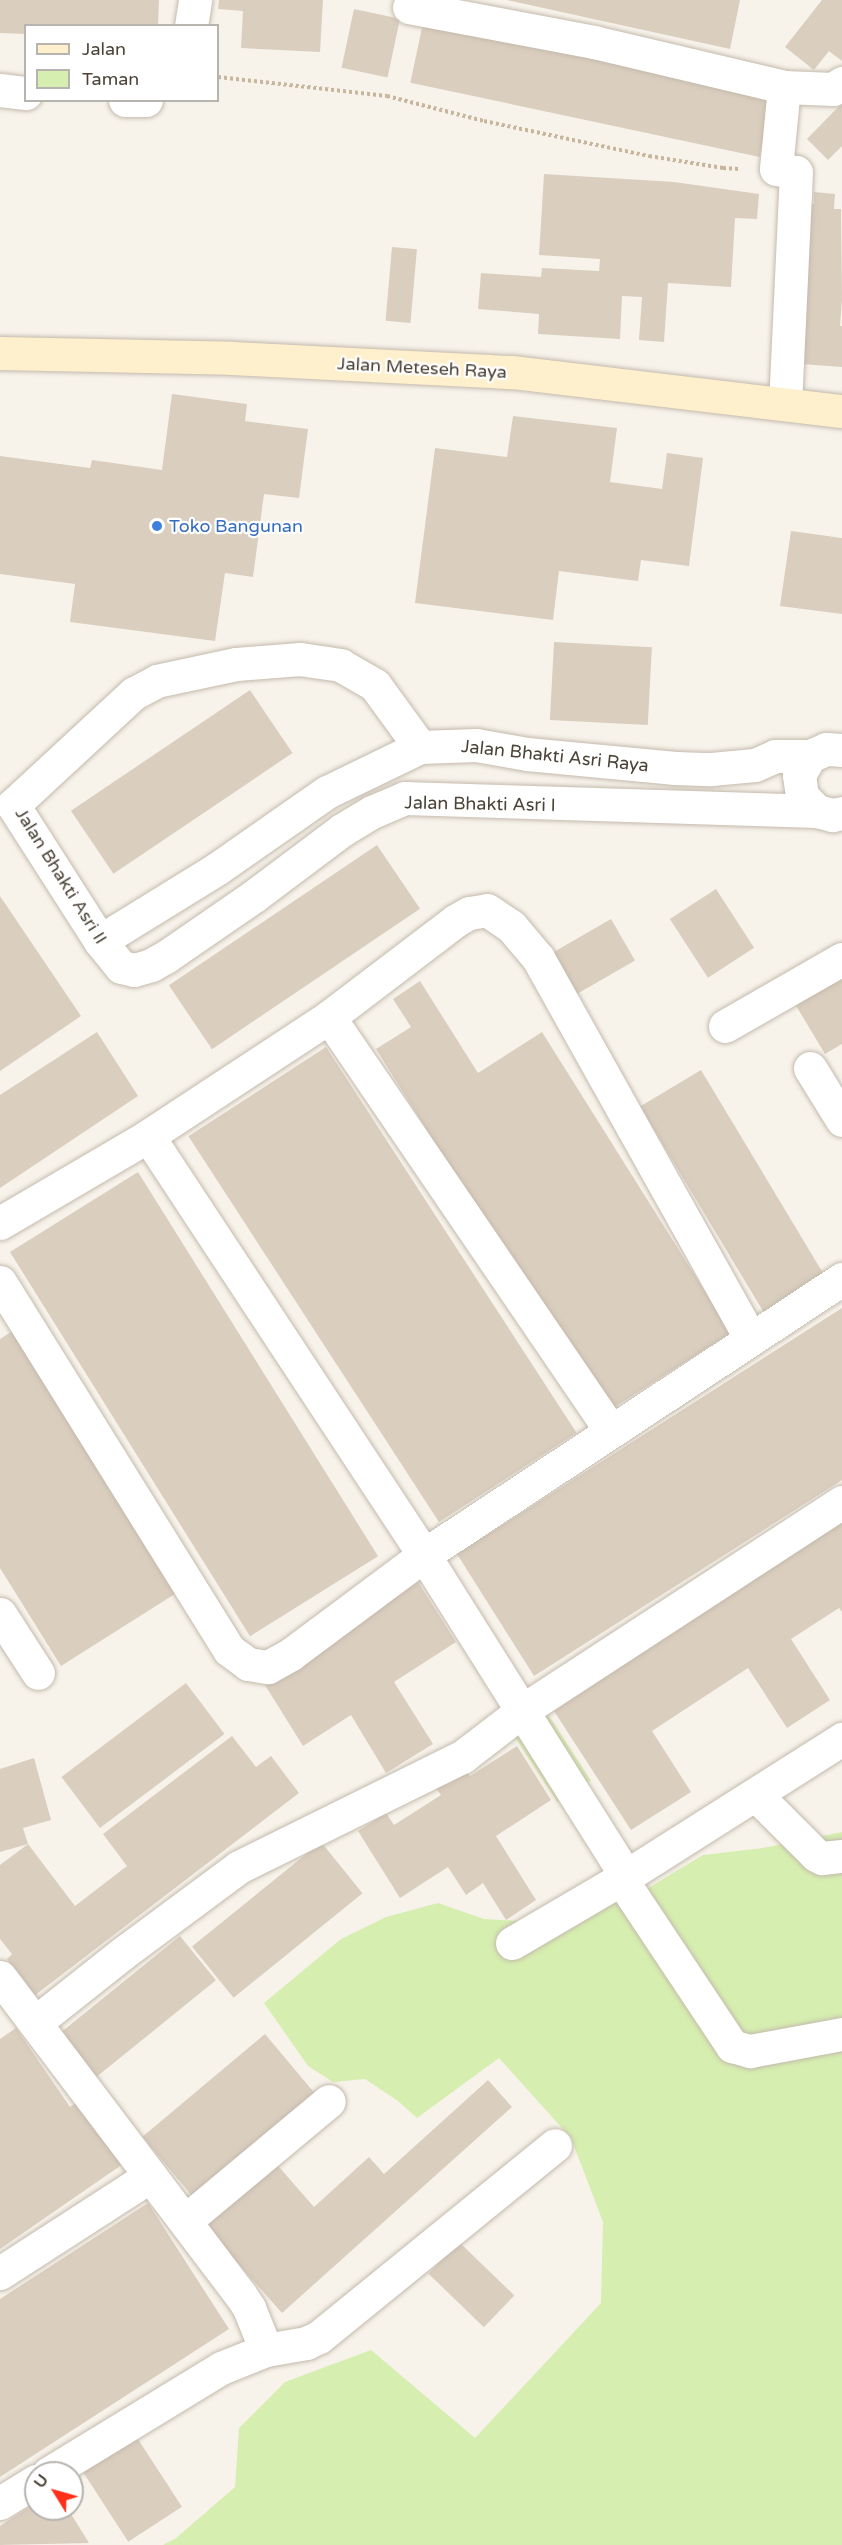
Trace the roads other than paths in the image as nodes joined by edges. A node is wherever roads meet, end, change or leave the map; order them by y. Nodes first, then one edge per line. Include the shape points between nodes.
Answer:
1 (195, 0) edge
2 (409, 7) dead end
3 (191, 24) edge
4 (842, 83) edge
5 (784, 87) junction
6 (0, 90) edge
7 (24, 93) edge
8 (0, 353) edge
9 (785, 403) junction
10 (842, 411) edge
11 (420, 747) junction
12 (842, 750) edge
13 (810, 756) junction
14 (6, 811) edge
15 (830, 812) edge
16 (100, 941) junction
17 (842, 959) edge
18 (121, 967) joint
19 (329, 1017) junction
20 (725, 1026) dead end
21 (810, 1068) dead end
22 (842, 1120) edge
23 (148, 1136) junction
24 (0, 1223) edge
25 (842, 1279) edge
26 (0, 1282) edge
27 (751, 1339) junction
28 (611, 1431) junction
29 (842, 1502) edge
30 (424, 1555) junction
31 (0, 1614) edge
32 (38, 1673) dead end
33 (523, 1710) junction
34 (842, 1739) edge
35 (756, 1795) junction
36 (842, 1856) edge
37 (624, 1877) junction
38 (512, 1943) dead end
39 (14, 2002) edge
40 (842, 2034) edge
41 (329, 2101) dead end
42 (555, 2145) dead end
43 (150, 2176) junction
44 (185, 2221) junction
45 (0, 2273) edge
46 (266, 2350) junction
47 (69, 2461) edge
48 (24, 2488) edge
49 (0, 2503) edge

1 - 3 street
2 - 5 street via 594,42
4 - 5 street via 833,89
5 - 9 street via 776,169 796,172
6 - 7 street
8 - 9 main road, Jalan Meteseh Raya via 232,358 513,372
9 - 10 main road, Jalan Meteseh Raya
11 - 13 street, Jalan Bhakti Asri Raya via 476,744 527,754 699,769 756,765 775,756
11 - 14 street, Jalan Bhakti Asri II via 375,685 340,665 300,659 236,664 157,681 134,693
11 - 16 street, Jalan Bhakti Asri Raya via 327,792 218,868
12 - 13 street, Jalan Bhakti Asri Raya via 826,748
13 - 15 street via 800,775 802,796
14 - 16 street, Jalan Bhakti Asri II
15 - 18 street, Jalan Bhakti Asri I via 405,798 342,830 254,896 151,965 134,970
16 - 18 street, Jalan Bhakti Asri II
17 - 20 street
19 - 23 street
19 - 27 street via 469,913 487,910 511,926 538,958
19 - 28 street
21 - 22 street
23 - 24 street
23 - 30 street
25 - 27 street
26 - 30 street via 204,1614 229,1650 248,1664 268,1667 291,1654
27 - 28 street
28 - 30 street
29 - 33 street
30 - 33 street
31 - 32 street
33 - 37 street
33 - 39 street via 462,1756 239,1867 123,1953
34 - 35 street
35 - 36 street via 816,1855
35 - 37 street
37 - 38 street
37 - 40 street via 732,2046 750,2051
39 - 43 street
41 - 44 street
42 - 46 street via 319,2337
43 - 44 street
43 - 45 street
44 - 46 street via 249,2308
46 - 47 street via 221,2368
48 - 49 street

